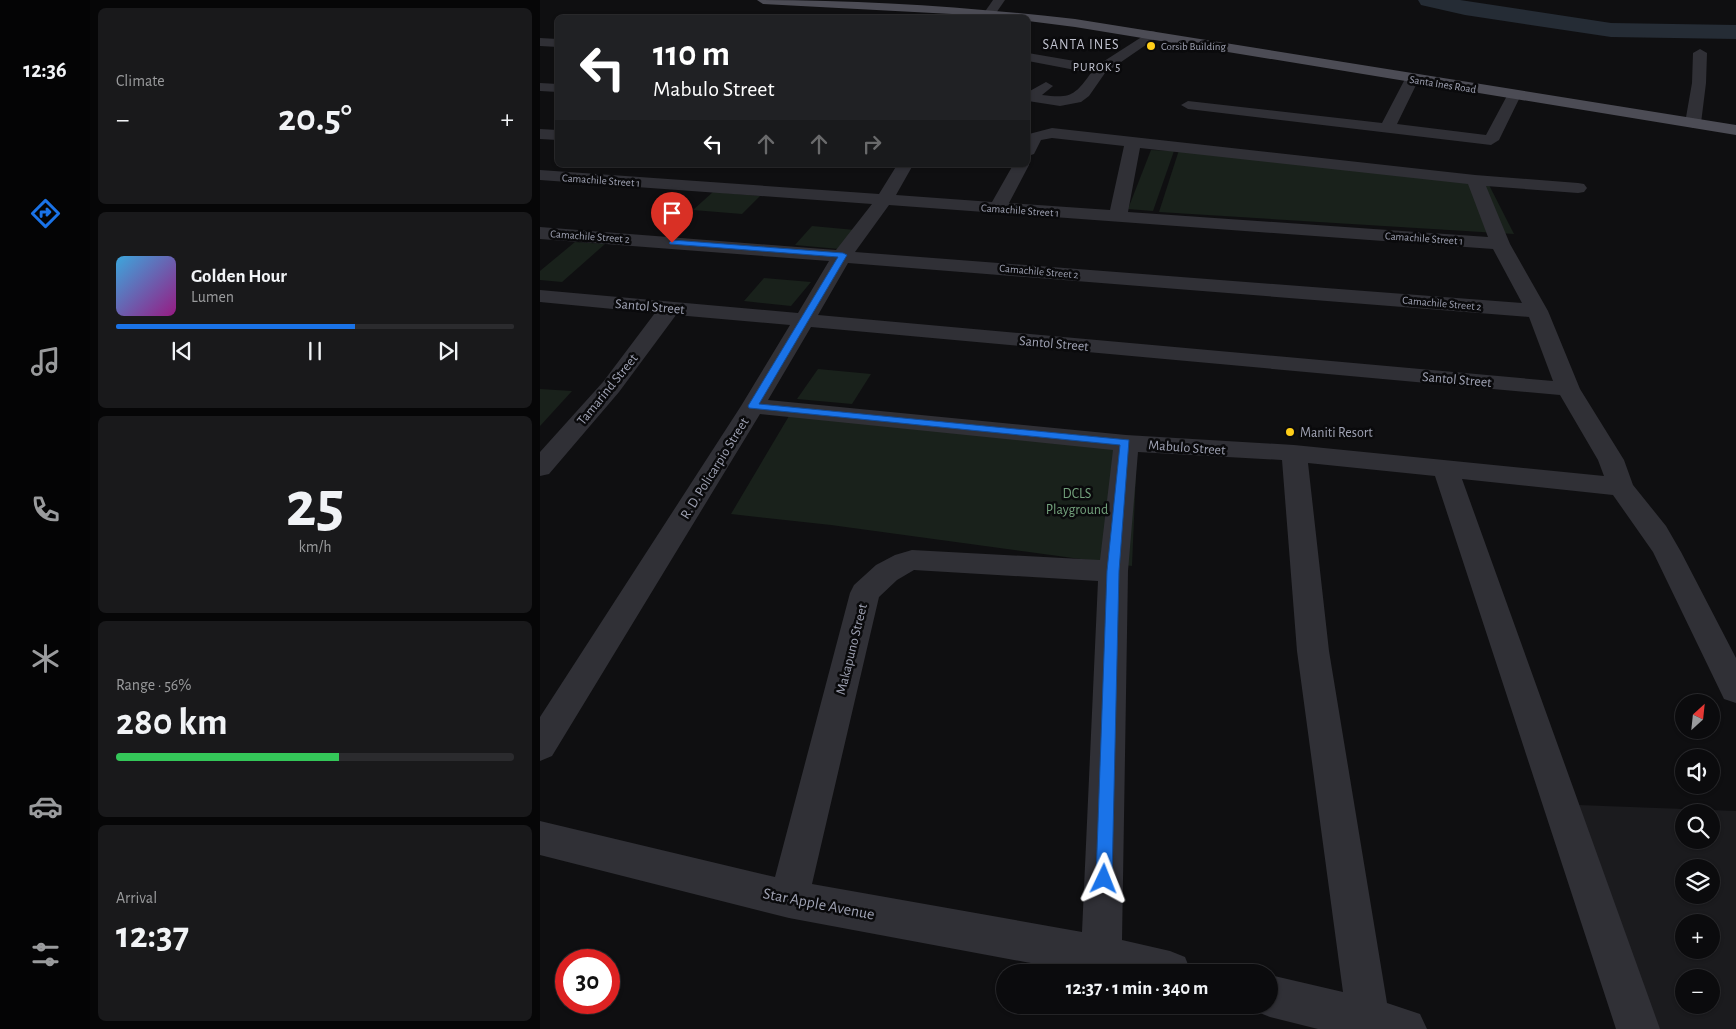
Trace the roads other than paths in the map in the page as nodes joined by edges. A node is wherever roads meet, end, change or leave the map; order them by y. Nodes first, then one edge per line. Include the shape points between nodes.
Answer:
1 (763, 0) edge
2 (999, 0) edge
3 (996, 14) edge
4 (1030, 19) edge
5 (1151, 35) junction
6 (540, 42) edge
7 (555, 43) edge
8 (1700, 54) dead end
9 (1030, 57) edge
10 (1100, 70) junction
11 (1412, 79) junction
12 (1046, 86) dead end
13 (540, 87) edge
14 (555, 88) edge
15 (1514, 95) junction
16 (1030, 96) edge
17 (1030, 97) edge
18 (1188, 105) dead end
19 (1693, 123) junction
20 (1388, 127) junction
21 (1736, 130) edge
22 (540, 134) edge
23 (555, 135) edge
24 (1133, 143) junction
25 (1030, 147) edge
26 (903, 167) edge
27 (1019, 167) edge
28 (540, 175) edge
29 (1475, 180) junction
30 (1578, 188) dead end
31 (884, 200) junction
32 (998, 208) junction
33 (1118, 216) junction
34 (540, 233) edge
35 (1500, 244) junction
36 (843, 255) junction
37 (542, 298) edge
38 (670, 308) junction
39 (1537, 311) junction
40 (806, 320) junction
41 (1568, 389) junction
42 (753, 406) junction
43 (1126, 443) junction
44 (1294, 453) junction
45 (540, 468) edge
46 (1446, 470) junction
47 (1621, 487) junction
48 (1113, 571) junction
49 (1736, 690) edge
50 (540, 746) edge
51 (540, 838) edge
52 (789, 899) junction
53 (1101, 956) junction
54 (1136, 964) edge
55 (1278, 998) edge
56 (1386, 1024) edge
57 (1638, 1029) edge

1 - 3 main road, Santa Ines Road
2 - 3 street
4 - 5 main road, Santa Ines Road
5 - 10 street
5 - 11 main road, Santa Ines Road
6 - 7 street
8 - 19 street
9 - 10 street
10 - 17 street via 1084,94 1076,99 1060,102
11 - 15 main road, Santa Ines Road
11 - 20 street
12 - 16 street
13 - 14 street
15 - 19 main road, Santa Ines Road
15 - 20 street via 1491,140
18 - 20 street
19 - 21 main road, Santa Ines Road
22 - 23 street
24 - 25 street via 1045,133 1035,137
24 - 29 street
24 - 33 street
26 - 31 street, R. D. Policarpio Street
27 - 32 street
28 - 31 street, Camachile Street 1
29 - 30 street
29 - 35 street
31 - 32 street, Camachile Street 1
31 - 36 street, R. D. Policarpio Street
32 - 33 street, Camachile Street 1
33 - 35 street, Camachile Street 1
34 - 36 street, Camachile Street 2
35 - 39 street
36 - 39 street, Camachile Street 2
36 - 40 street, R. D. Policarpio Street
37 - 38 street, Santol Street
38 - 40 street, Santol Street
38 - 45 street, Tamarind Street via 611,387
39 - 41 street
40 - 41 street, Santol Street
40 - 42 street, R. D. Policarpio Street
41 - 47 street via 1610,460
42 - 43 street, Mabulo Street
42 - 50 street, R. D. Policarpio Street
43 - 44 street, Mabulo Street
43 - 48 street
44 - 46 street, Mabulo Street
44 - 56 street via 1314,650
46 - 47 street, Mabulo Street
46 - 57 street
47 - 49 street via 1667,552
48 - 52 street, Makapuno Street via 912,560 895,565 879,577 865,593
48 - 53 street
51 - 52 street, Star Apple Avenue
52 - 53 street, Star Apple Avenue
53 - 54 street, Star Apple Avenue
55 - 56 street

